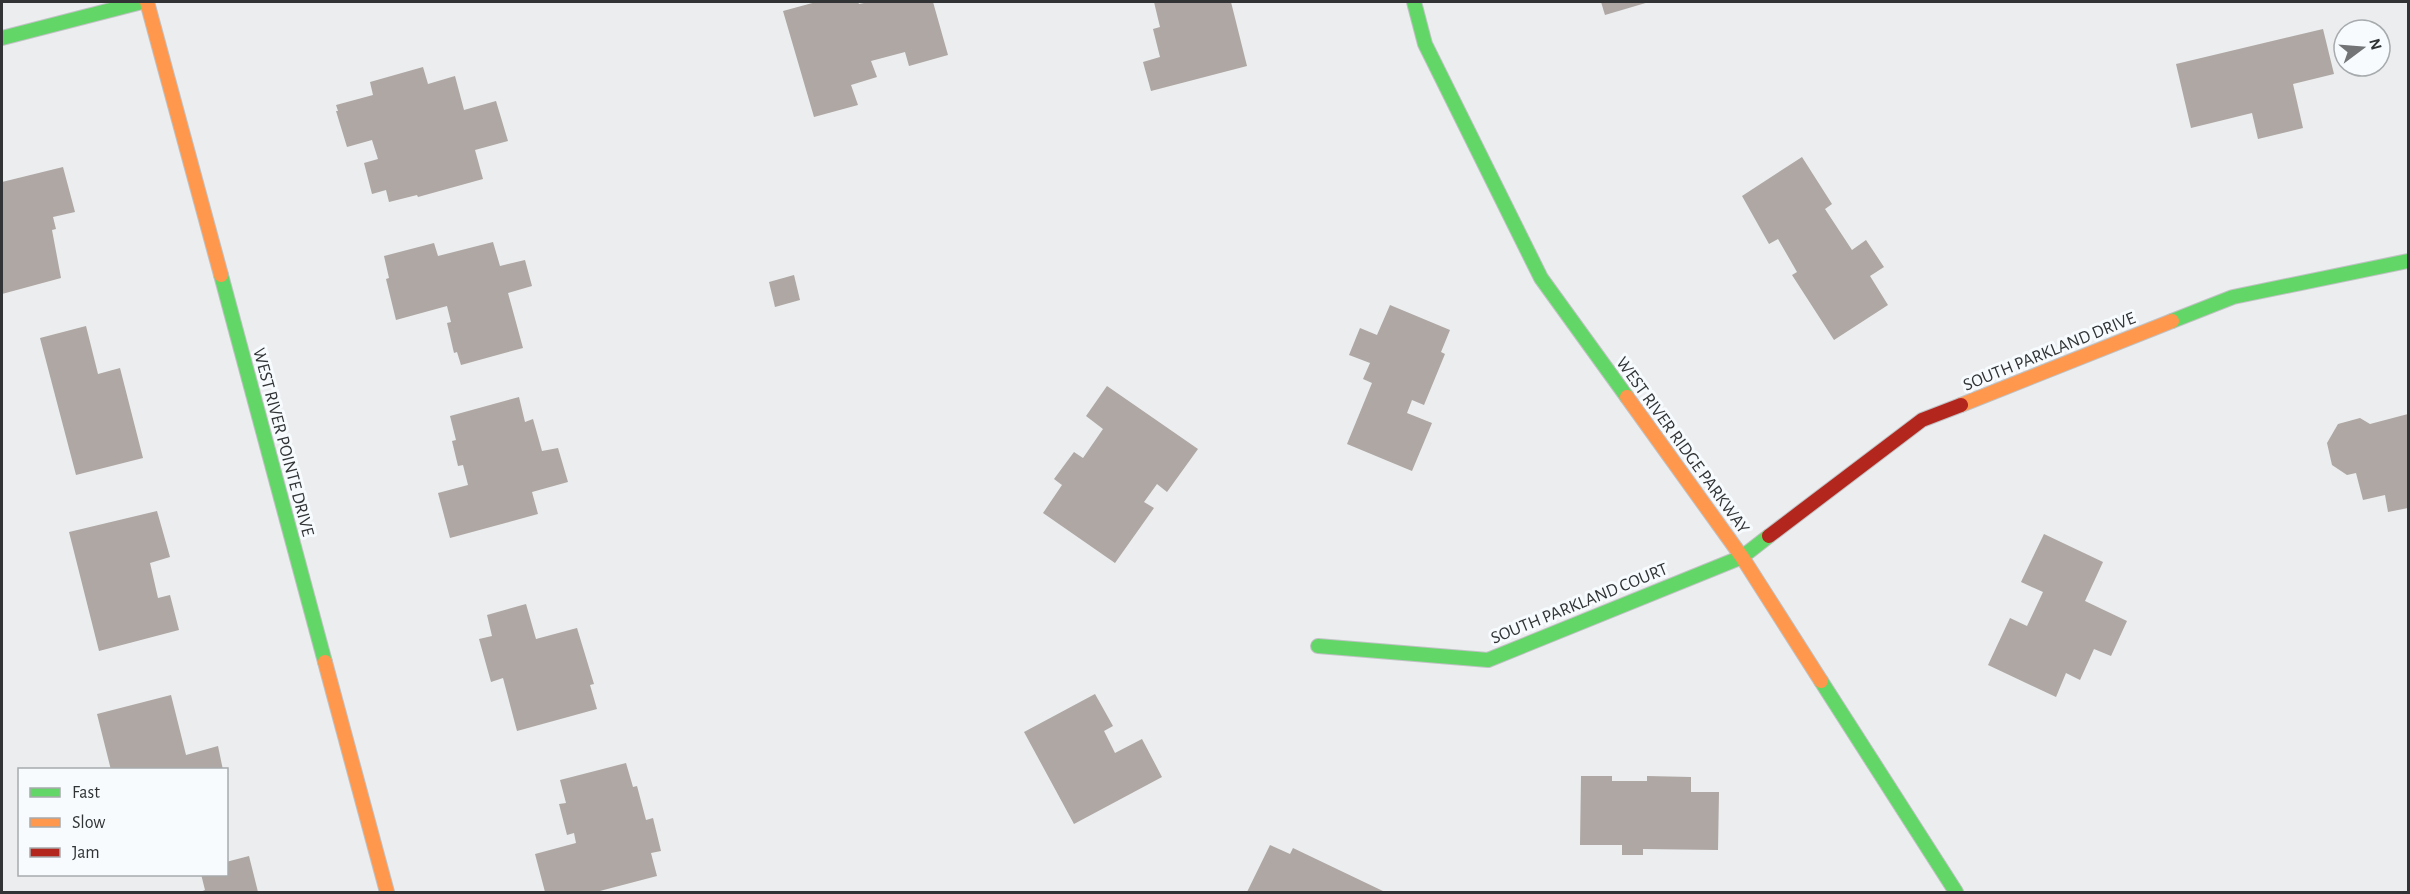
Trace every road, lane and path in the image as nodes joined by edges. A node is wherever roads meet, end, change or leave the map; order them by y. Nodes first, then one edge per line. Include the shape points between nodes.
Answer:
1 (142, 2) edge
2 (147, 2) edge
3 (1414, 2) edge
4 (2, 38) edge
5 (2409, 261) edge
6 (1742, 557) junction
7 (1318, 646) dead end
8 (387, 892) edge
9 (1956, 892) edge

1 - 4 street
2 - 8 street, WEST RIVER POINTE DRIVE
3 - 6 street, WEST RIVER RIDGE PARKWAY via 1425,44 1541,278
5 - 6 street, SOUTH PARKLAND DRIVE via 2234,297 1922,420
6 - 7 street, SOUTH PARKLAND COURT via 1488,660
6 - 9 street, WEST RIVER RIDGE PARKWAY

